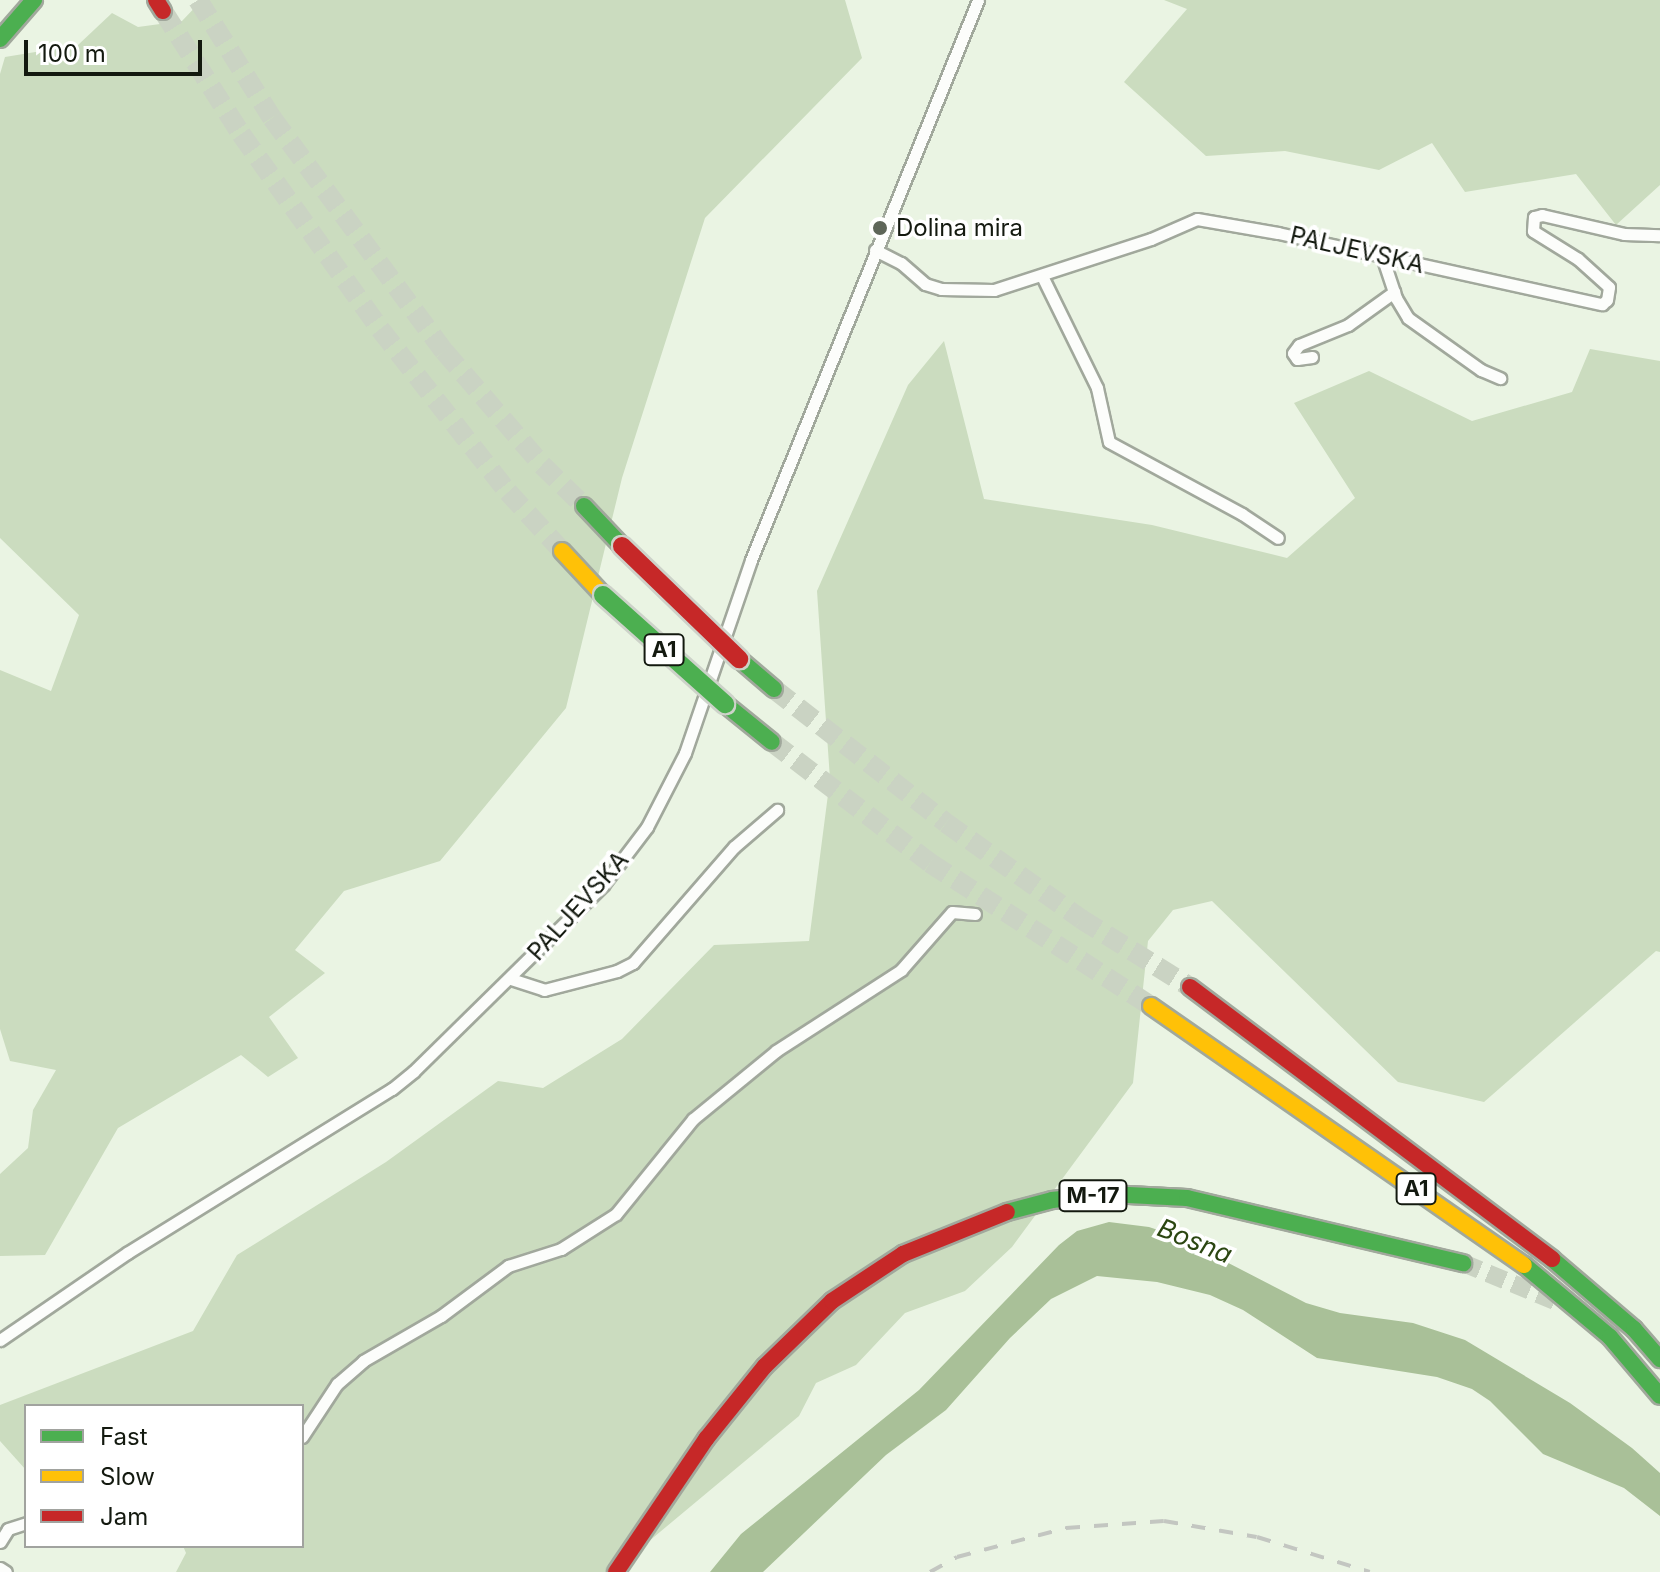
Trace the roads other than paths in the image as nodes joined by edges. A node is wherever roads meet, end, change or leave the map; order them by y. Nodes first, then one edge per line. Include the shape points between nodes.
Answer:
1 (34, 0) edge
2 (978, 0) edge
3 (0, 39) edge
4 (1660, 235) edge
5 (875, 250) junction
6 (1382, 256) junction
7 (1042, 276) junction
8 (1394, 292) junction
9 (1312, 357) dead end
10 (1500, 378) dead end
11 (584, 506) tunnel mouth
12 (1278, 538) dead end
13 (562, 551) tunnel mouth
14 (774, 689) tunnel mouth
15 (772, 742) tunnel mouth
16 (777, 810) dead end
17 (975, 914) dead end
18 (511, 979) junction
19 (1190, 987) tunnel mouth
20 (1151, 1006) tunnel mouth
21 (1463, 1263) tunnel mouth
22 (0, 1340) edge
23 (1660, 1359) edge
24 (1660, 1396) edge
25 (304, 1434) edge
26 (24, 1524) edge
27 (0, 1542) edge
28 (0, 1568) edge
29 (6, 1572) edge
30 (616, 1572) edge

1 - 3 main road
2 - 5 street, PALJEVSKA
4 - 6 street, PALJEVSKA via 1624,234 1534,217 1533,231 1578,259 1609,287 1602,304
5 - 7 street, PALJEVSKA via 941,289 994,290
5 - 18 street, PALJEVSKA via 751,560 685,753 638,839 603,885
6 - 7 street, PALJEVSKA via 1197,219
6 - 8 street
7 - 12 street via 1097,388 1109,442
8 - 9 street via 1348,325 1299,345 1293,353 1297,359
8 - 10 street via 1408,318
11 - 14 main road, A1, bridge
13 - 15 main road, A1, bridge via 603,595
16 - 18 street via 734,847 633,963 544,990
17 - 25 street via 952,912 901,970 776,1051 693,1119 616,1214 561,1249 508,1266 441,1316 363,1361 337,1384
18 - 22 street, PALJEVSKA via 392,1089 127,1253
19 - 23 main road, A1 via 1510,1225 1634,1329
20 - 24 main road, A1 via 1514,1257 1610,1337
21 - 30 main road, M-17 via 1187,1198 1109,1194 1052,1200 987,1217 903,1254 832,1301 765,1366 706,1439
26 - 27 street via 8,1529
28 - 29 street

